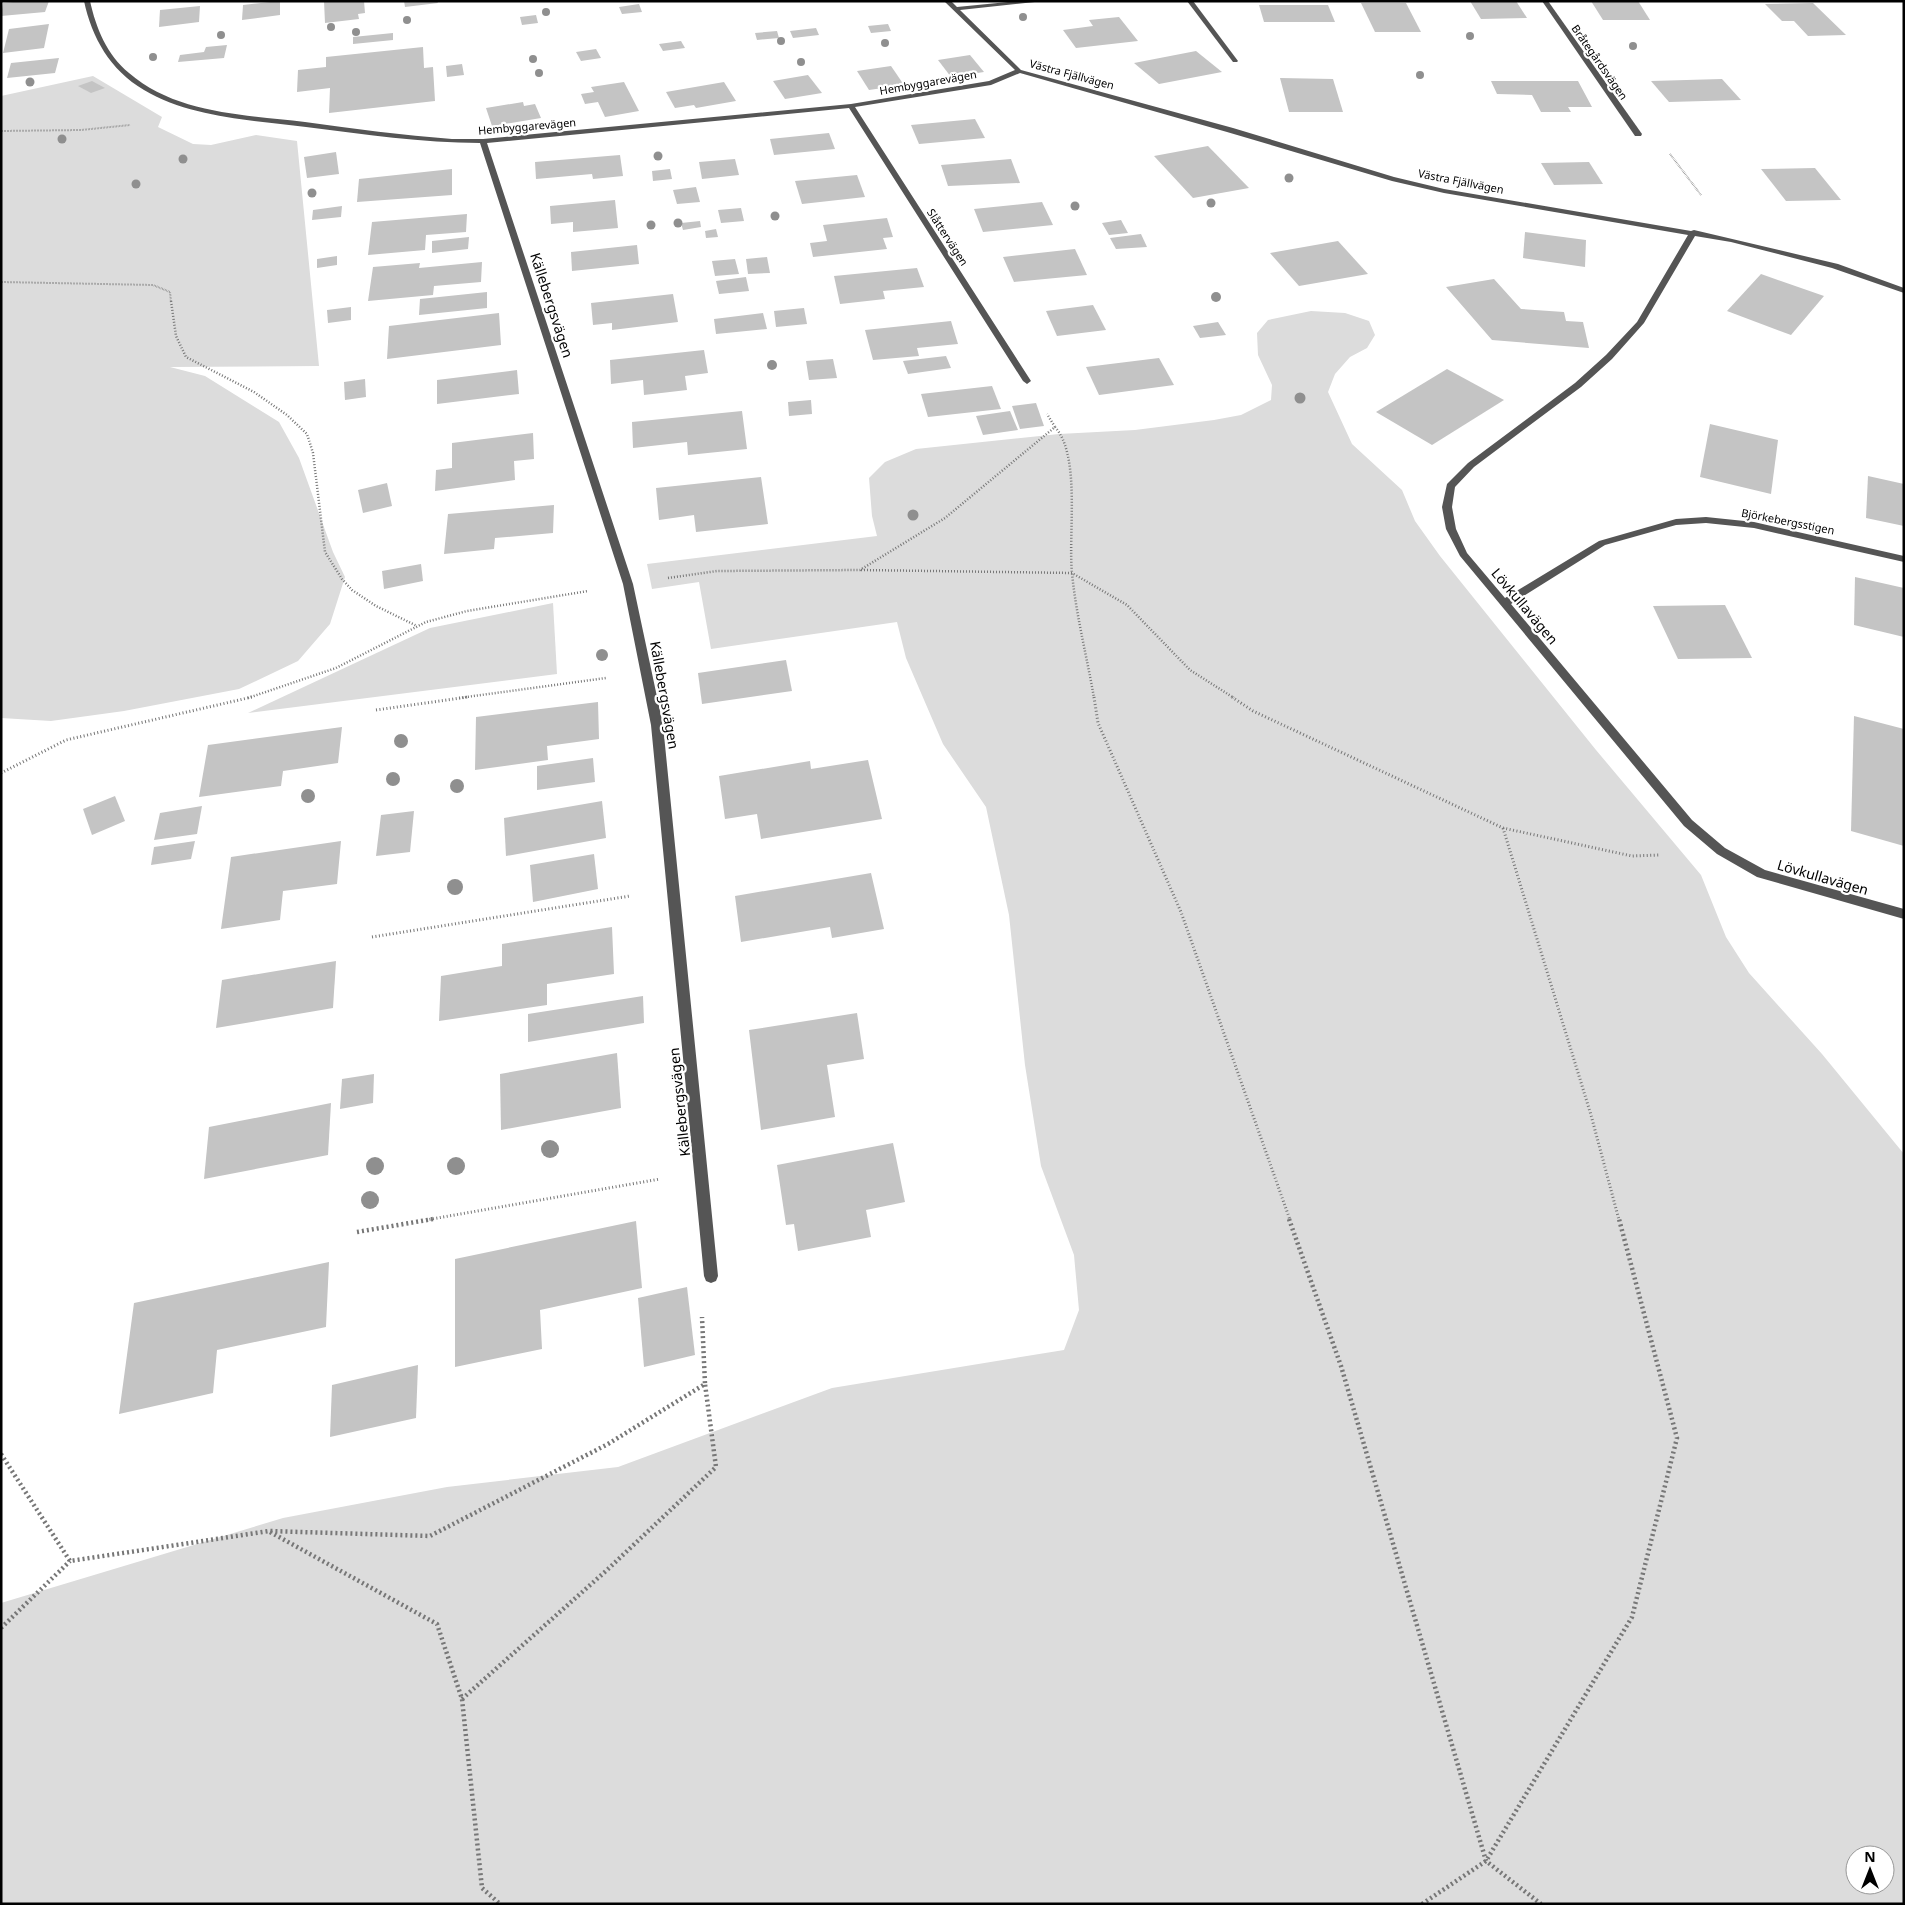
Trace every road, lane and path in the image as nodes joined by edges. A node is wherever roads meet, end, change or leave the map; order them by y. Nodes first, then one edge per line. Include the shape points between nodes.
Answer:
1 (86, 1) edge
2 (947, 1) edge
3 (1041, 1) edge
4 (1190, 1) edge
5 (1545, 1) edge
6 (954, 9) junction
7 (1235, 62) dead end
8 (1018, 71) junction
9 (851, 106) junction
10 (136, 124) dead end
11 (1, 131) edge
12 (1638, 134) joint
13 (483, 142) junction
14 (1694, 232) junction
15 (1731, 240) junction
16 (1, 282) edge
17 (1904, 291) edge
18 (1027, 381) joint
19 (1055, 427) junction
20 (1904, 559) edge
21 (860, 570) junction
22 (1072, 573) junction
23 (628, 584) junction
24 (1505, 603) junction
25 (418, 626) junction
26 (646, 673) junction
27 (376, 710) dead end
28 (1, 773) edge
29 (1503, 828) junction
30 (1720, 851) junction
31 (673, 889) junction
32 (1904, 914) edge
33 (372, 937) dead end
34 (701, 1172) junction
35 (357, 1232) dead end
36 (711, 1276) joint
37 (705, 1384) junction
38 (1, 1454) edge
39 (269, 1531) junction
40 (70, 1561) junction
41 (1, 1628) edge
42 (462, 1699) junction
43 (1486, 1860) junction
44 (500, 1904) edge
45 (1422, 1904) edge
46 (1541, 1904) edge

1 - 13 street, Hembyggarevägen via 91,20 107,52 128,76 179,102 214,111 396,136
2 - 6 street
3 - 6 street
4 - 7 street
5 - 12 street, Bråtegårdsvägen
6 - 8 street
8 - 9 street, Hembyggarevägen via 991,82
8 - 14 street, Västra Fjällvägen via 1427,187
9 - 13 street, Hembyggarevägen
9 - 18 street, Slåttervägen
10 - 11 path via 81,130
12 - 15 path via 1651,138 1668,151
13 - 23 street, Källebergsvägen
14 - 15 street, Västra Fjällvägen
14 - 24 street, Lövkullavägen via 1640,323 1609,357 1578,385 1471,465 1450,486 1447,507 1451,529 1463,554
15 - 17 street, Västra Fjällvägen via 1835,266
16 - 25 path via 153,285 170,292 176,336 186,357 254,392 288,415 306,434 313,453 326,552 332,567 363,600
18 - 19 path
19 - 21 path via 945,518
19 - 22 path via 1064,437 1071,478
20 - 24 street, Björkebergsstigen via 1754,525 1706,520 1676,522 1602,543
21 - 22 path
21 - 23 path via 717,571
22 - 29 path via 1128,605 1190,670 1253,711
22 - 43 path via 1098,723 1181,912 1342,1366
23 - 25 path via 467,611
23 - 26 street, Källebergsvägen
24 - 30 street, Lövkullavägen via 1688,823
25 - 28 path via 336,668 295,684 240,701 66,740
26 - 27 path
26 - 31 street, Källebergsvägen via 657,725
29 - 30 path via 1632,856
29 - 43 path via 1591,1115 1677,1438 1632,1617
30 - 32 street, Lövkullavägen via 1761,874
31 - 33 path
31 - 34 street, Källebergsvägen
34 - 35 path
34 - 36 street, Källebergsvägen
36 - 37 path via 701,1301
37 - 39 path via 608,1444 430,1536
37 - 42 path via 716,1467
38 - 40 path
39 - 40 path
39 - 42 path via 437,1624
40 - 41 path
42 - 44 path via 482,1888
43 - 45 path
43 - 46 path

